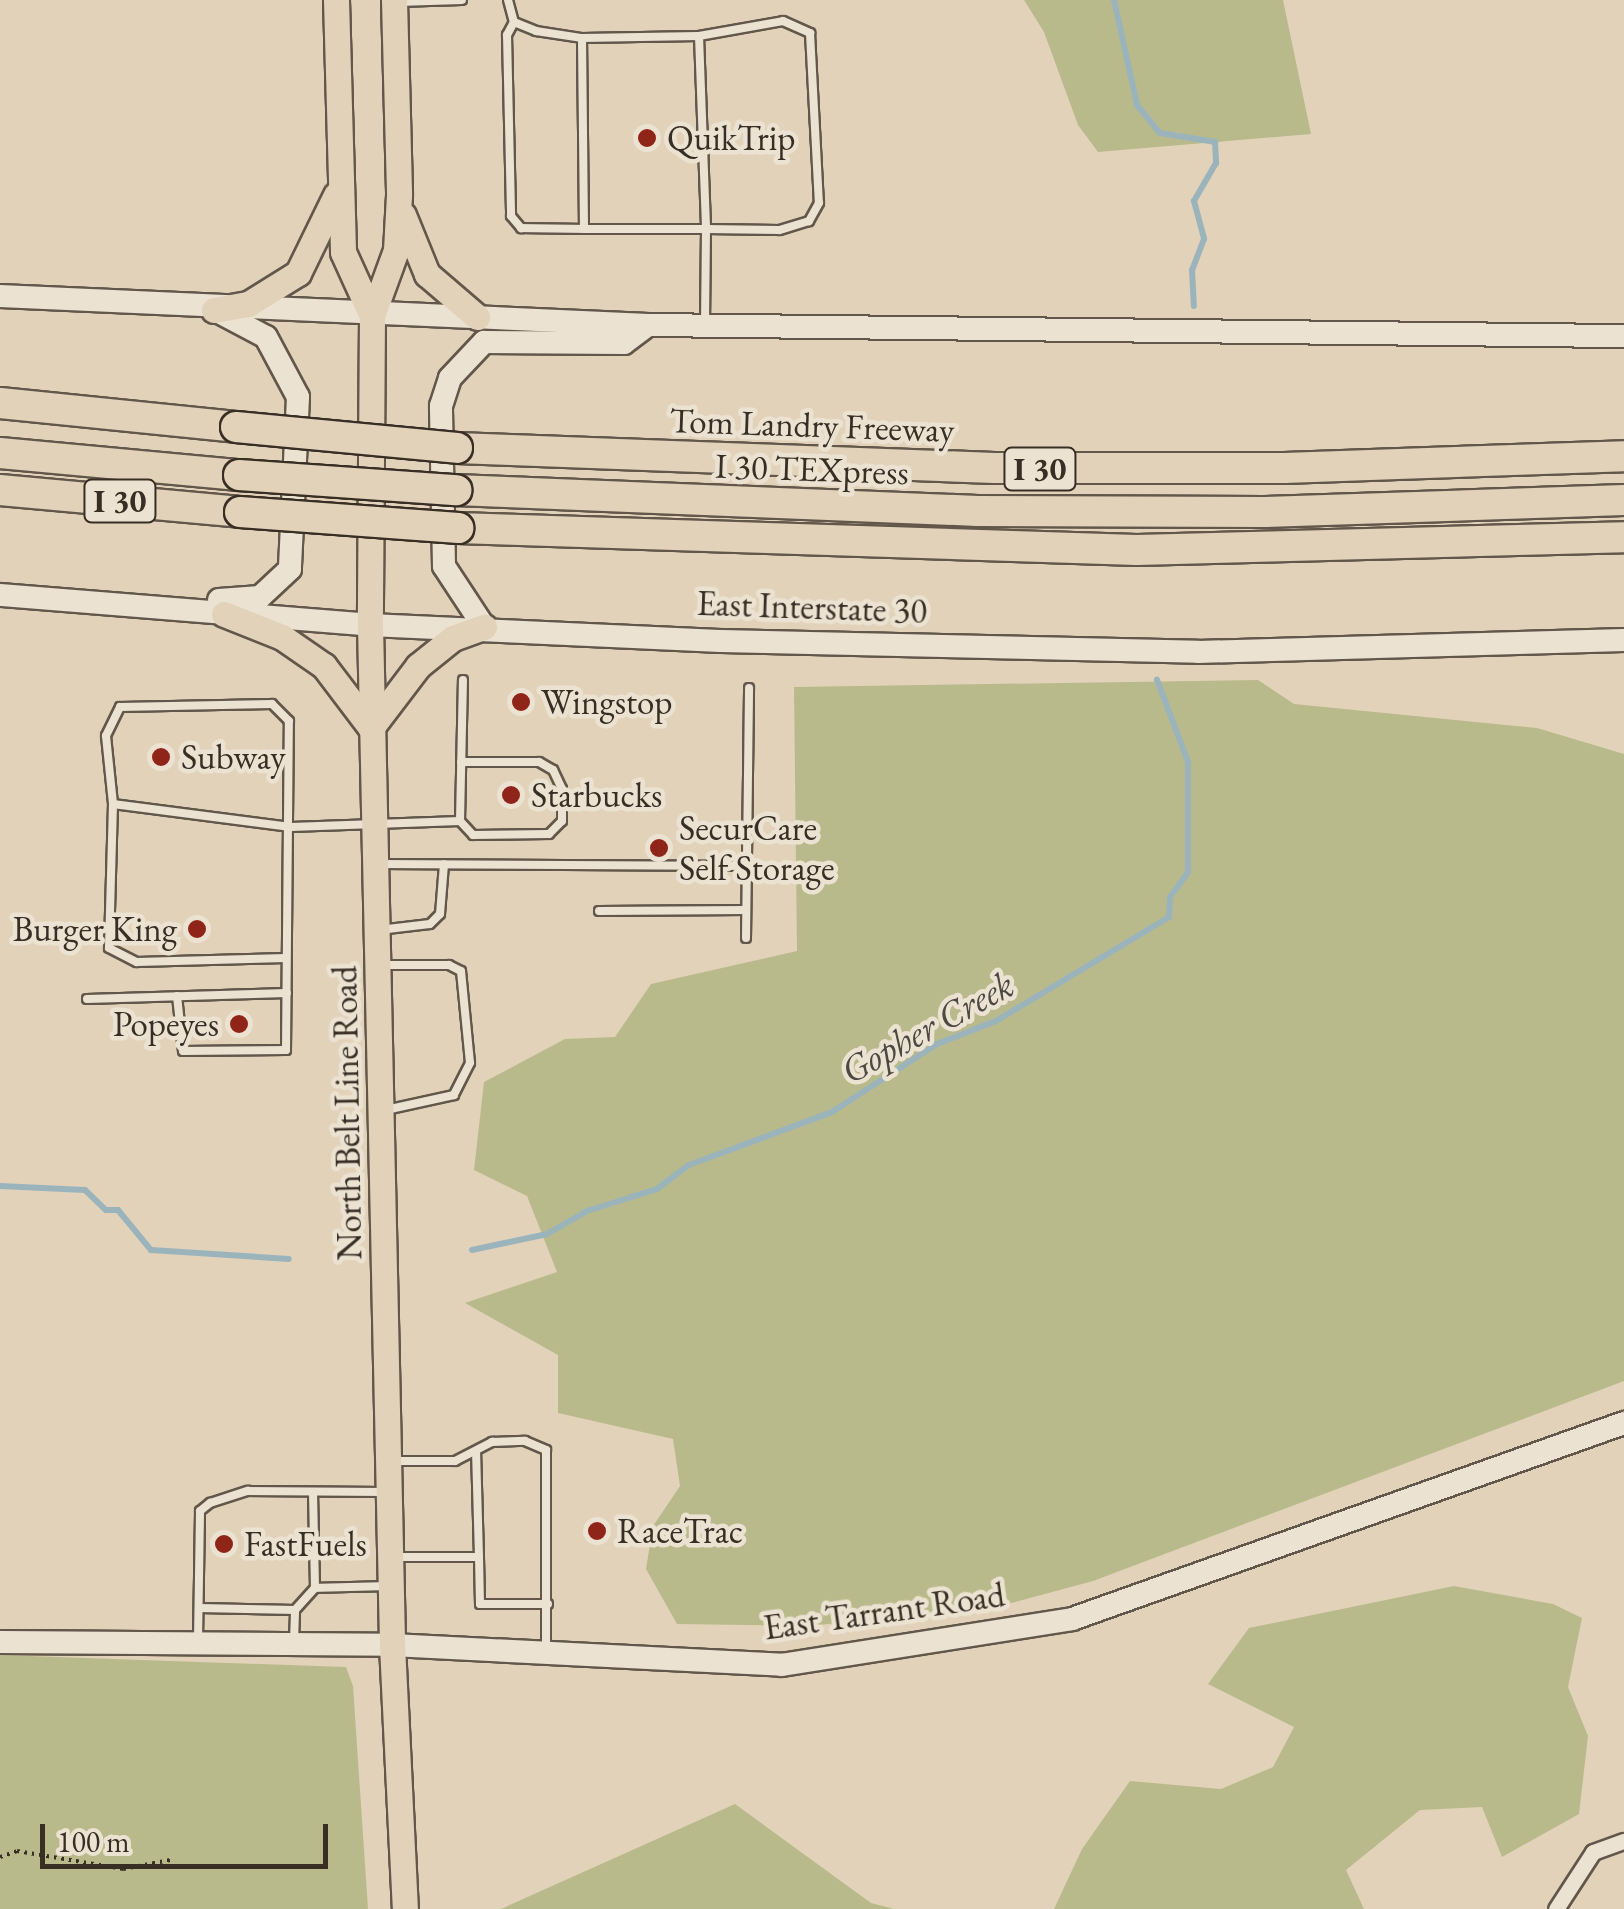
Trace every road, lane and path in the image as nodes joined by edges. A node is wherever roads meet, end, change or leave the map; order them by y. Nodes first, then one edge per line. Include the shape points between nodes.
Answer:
1 (336, 0) edge
2 (462, 0) edge
3 (508, 0) edge
4 (394, 1) edge
5 (514, 22) junction
6 (698, 36) junction
7 (582, 38) junction
8 (341, 181) junction
9 (398, 195) junction
10 (584, 229) junction
11 (706, 229) junction
12 (0, 296) edge
13 (214, 310) junction
14 (372, 316) junction
15 (477, 317) junction
16 (648, 326) junction
17 (705, 327) junction
18 (1624, 336) edge
19 (0, 403) edge
20 (0, 453) edge
21 (1624, 456) edge
22 (0, 490) edge
23 (1624, 500) edge
24 (1624, 536) edge
25 (0, 595) edge
26 (122, 604) junction
27 (224, 614) junction
28 (370, 625) junction
29 (484, 626) junction
30 (1624, 640) edge
31 (463, 680) dead end
32 (749, 688) dead end
33 (372, 728) junction
34 (461, 762) junction
35 (113, 804) junction
36 (460, 821) junction
37 (375, 826) junction
38 (292, 827) junction
39 (376, 864) junction
40 (444, 864) junction
41 (747, 866) junction
42 (599, 910) dead end
43 (746, 910) junction
44 (378, 930) junction
45 (746, 938) dead end
46 (286, 958) junction
47 (379, 965) junction
48 (287, 993) junction
49 (176, 996) junction
50 (87, 998) dead end
51 (382, 1110) junction
52 (1624, 1423) edge
53 (476, 1450) junction
54 (390, 1461) junction
55 (312, 1492) junction
56 (391, 1492) junction
57 (392, 1557) junction
58 (478, 1557) junction
59 (392, 1586) junction
60 (315, 1588) junction
61 (548, 1604) junction
62 (199, 1608) junction
63 (295, 1610) junction
64 (0, 1642) edge
65 (198, 1645) junction
66 (294, 1645) junction
67 (392, 1646) junction
68 (546, 1655) junction
69 (1624, 1841) edge
70 (0, 1857) edge
71 (170, 1860) dead end
72 (405, 1909) edge
73 (1556, 1909) edge

1 - 8 main road, North Belt Line Road
2 - 4 lane
3 - 5 lane
4 - 9 main road, North Belt Line Road
5 - 7 lane
5 - 10 lane via 507,35 511,216 521,228
6 - 7 lane
6 - 11 lane
6 - 11 lane via 784,20 810,33 816,61 819,203 808,220 779,230
7 - 10 lane
8 - 13 main road via 298,273 248,304
8 - 14 main road, North Belt Line Road via 342,252
9 - 14 main road, North Belt Line Road via 396,250
9 - 15 main road via 427,274
10 - 11 lane
11 - 17 lane
12 - 13 main road
13 - 14 main road
13 - 26 main road via 266,337 298,398 295,556 275,588 260,598
14 - 15 main road
14 - 28 main road, North Belt Line Road
15 - 16 main road
16 - 17 main road
16 - 29 main road via 624,343 484,342 450,378 441,406 444,566
17 - 18 main road
19 - 21 highway, Tom Landry Freeway / I 30, bridge via 457,448 995,468 1302,468
20 - 23 highway, I 30 TEXpress, bridge via 456,490 996,512 1265,512
22 - 24 highway, I 30, bridge via 458,528 1102,550
25 - 26 main road, East Interstate 30
26 - 27 main road, East Interstate 30
27 - 28 main road, East Interstate 30
27 - 33 main road via 282,637 324,666
28 - 29 main road, East Interstate 30
28 - 33 main road, North Belt Line Road
29 - 30 main road, East Interstate 30 via 721,640 1198,652
29 - 33 main road via 426,659
31 - 34 lane
32 - 41 lane
33 - 37 main road, North Belt Line Road
34 - 36 lane
34 - 36 lane via 539,762 553,770 562,789 562,821 549,834 473,835
35 - 38 lane
35 - 38 lane via 106,736 120,707 272,704 289,720
35 - 46 lane via 107,932 117,958
36 - 37 lane
37 - 38 lane
37 - 39 main road, North Belt Line Road
38 - 46 lane via 283,866
39 - 40 lane
39 - 44 main road, North Belt Line Road
40 - 41 lane
40 - 44 lane via 440,914 430,924
41 - 43 lane
42 - 43 lane
43 - 45 lane
44 - 47 main road, North Belt Line Road
46 - 48 lane
47 - 51 main road, North Belt Line Road
47 - 51 lane via 449,965 461,971 470,1063 454,1094
48 - 49 lane
48 - 49 lane via 286,1050 260,1054 183,1051
49 - 50 lane
51 - 54 main road, North Belt Line Road
52 - 68 main road, East Tarrant Road via 1072,1619 782,1664
53 - 54 lane via 455,1462
53 - 58 lane
53 - 61 lane via 525,1441 546,1450
54 - 56 main road, North Belt Line Road
55 - 56 lane
55 - 60 lane
55 - 62 lane via 248,1491 200,1511
56 - 57 main road, North Belt Line Road
57 - 58 lane
57 - 59 main road, North Belt Line Road
58 - 61 lane via 480,1604
59 - 60 lane
59 - 67 main road, North Belt Line Road
60 - 63 lane
61 - 68 lane
62 - 63 lane
62 - 65 lane
63 - 66 lane
64 - 65 main road, East Tarrant Road
65 - 66 main road, East Tarrant Road
66 - 67 main road, East Tarrant Road
67 - 68 main road, East Tarrant Road
67 - 72 main road, North Belt Line Road
69 - 73 street via 1593,1852
70 - 71 path via 17,1851 123,1869

